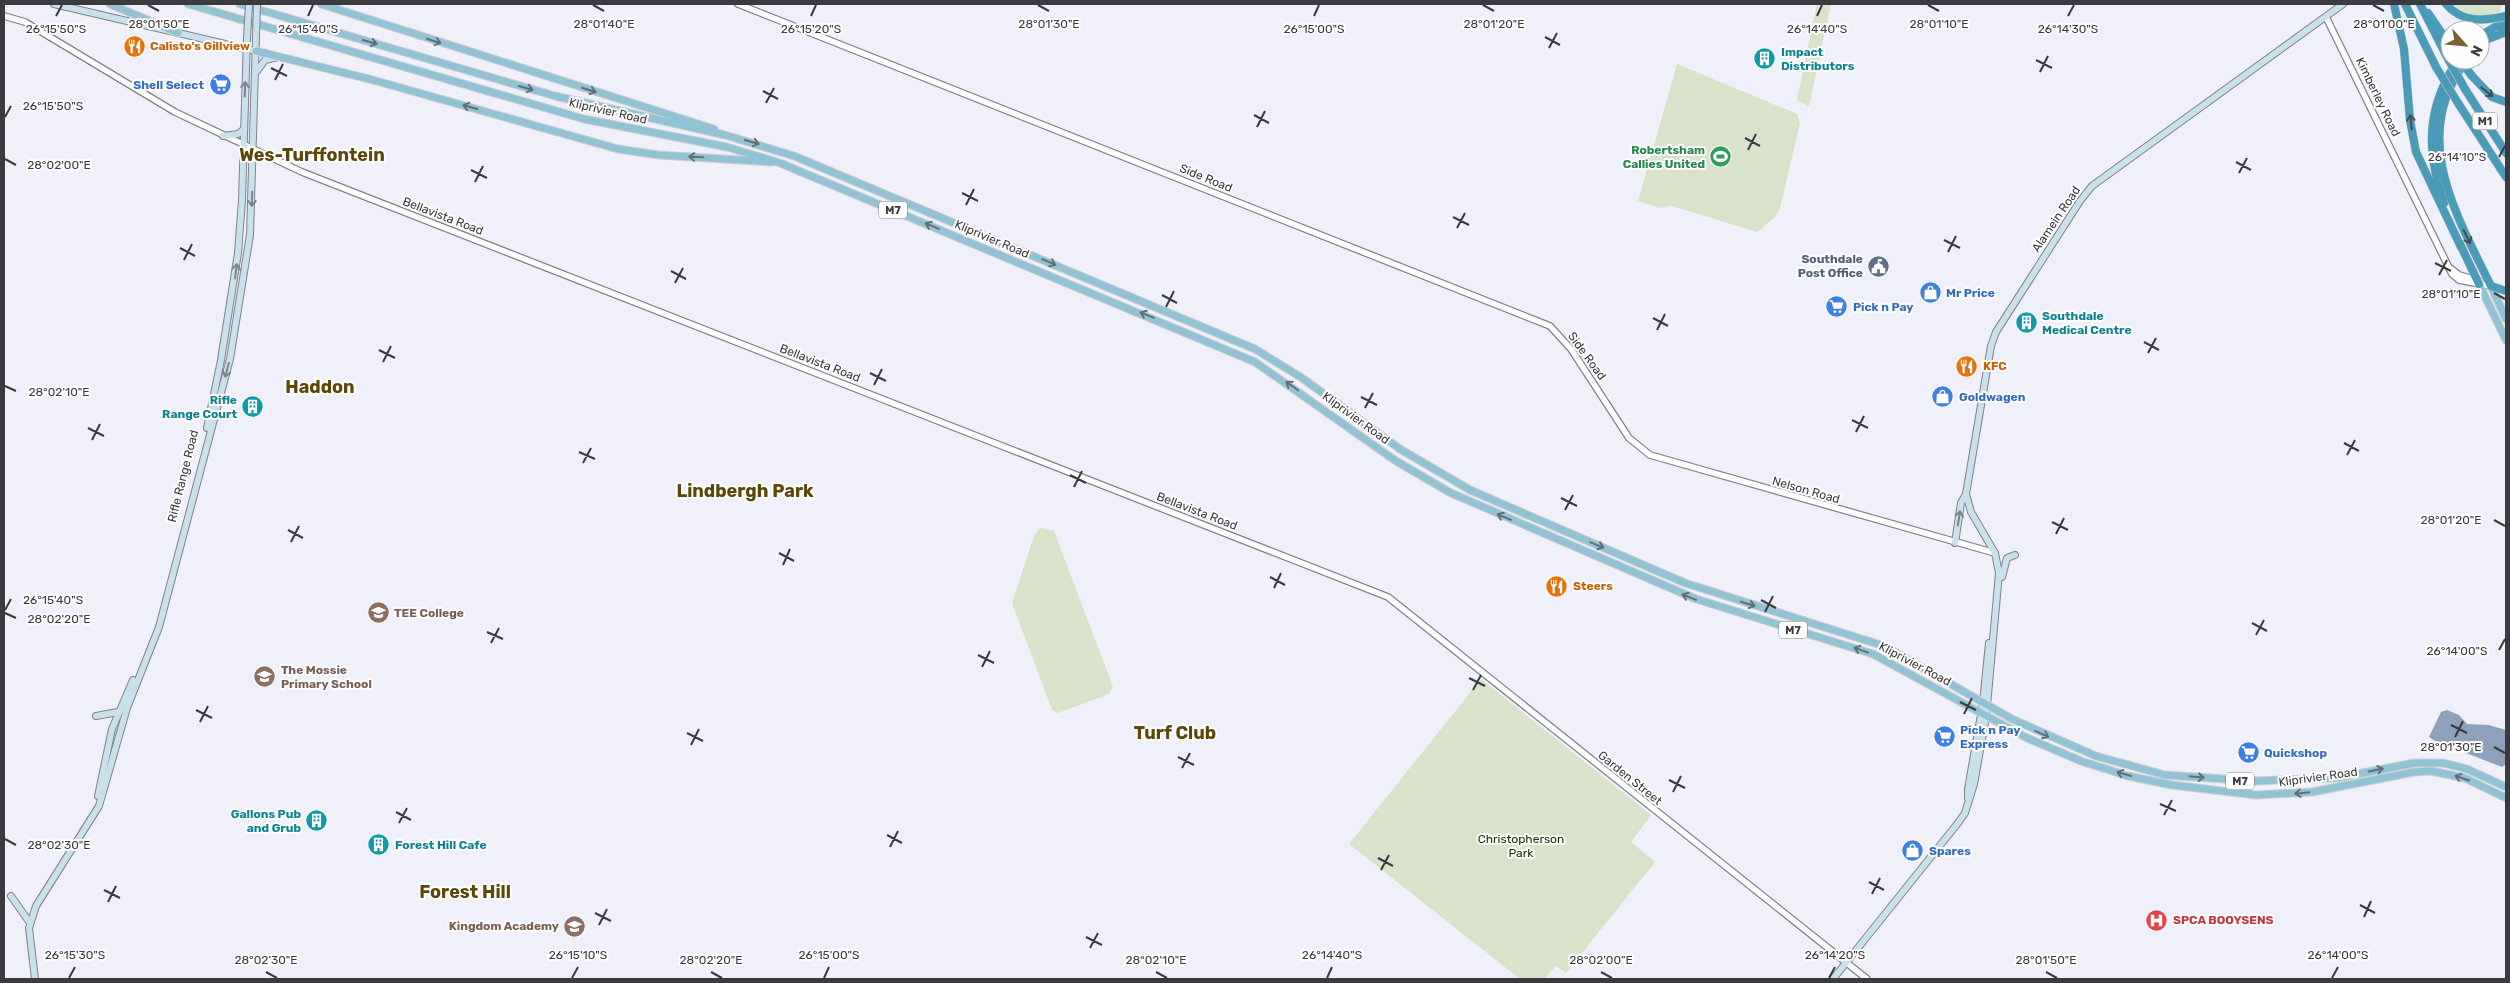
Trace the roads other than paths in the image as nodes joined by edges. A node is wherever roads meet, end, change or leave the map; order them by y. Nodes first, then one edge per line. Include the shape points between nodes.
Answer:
1 (54, 4) edge
2 (110, 4) edge
3 (188, 4) edge
4 (240, 4) edge
5 (249, 4) edge
6 (257, 4) edge
7 (321, 4) edge
8 (738, 4) edge
9 (2343, 4) edge
10 (2394, 4) edge
11 (2405, 4) edge
12 (2420, 4) edge
13 (2446, 4) edge
14 (4, 16) edge
15 (2506, 16) edge
16 (2326, 17) junction
17 (2506, 25) edge
18 (2490, 30) edge
19 (2440, 31) edge
20 (2506, 32) edge
21 (178, 33) junction
22 (2490, 38) edge
23 (246, 49) junction
24 (256, 51) junction
25 (280, 57) junction
26 (2451, 70) edge
27 (2460, 70) edge
28 (2467, 70) edge
29 (256, 74) junction
30 (2506, 102) edge
31 (244, 129) junction
32 (725, 134) junction
33 (223, 136) junction
34 (243, 146) junction
35 (253, 150) junction
36 (2506, 153) edge
37 (780, 163) junction
38 (2506, 177) edge
39 (2462, 247) junction
40 (2479, 282) junction
41 (2491, 286) junction
42 (2506, 291) edge
43 (2506, 319) edge
44 (2506, 340) edge
45 (1622, 428) joint
46 (1966, 494) junction
47 (1955, 543) junction
48 (1994, 553) junction
49 (2015, 555) dead end
50 (1999, 589) junction
51 (1380, 593) joint
52 (1985, 705) junction
53 (118, 712) junction
54 (1984, 715) junction
55 (96, 716) dead end
56 (2506, 787) edge
57 (2506, 799) edge
58 (97, 807) junction
59 (11, 896) dead end
60 (30, 923) junction
61 (1845, 963) junction
62 (35, 979) edge
63 (1833, 979) edge
64 (1867, 979) edge

1 - 21 main road
2 - 21 main road
3 - 37 main road, Kliprivier Road / M7 via 584,118 744,151
4 -> 32 main road, Kliprivier Road / M7 via 555,96
5 - 23 main road, Rifle Range Road, bridge
6 - 24 main road, Rifle Range Road, bridge
7 -> 32 main road
8 - 45 street, Side Road via 1550,326 1571,349
9 - 16 main road, Alamein Road
39 -> 10 highway via 2416,152 2404,49
11 - 38 highway, M1, bridge via 2436,67
12 - 19 highway
12 - 36 highway, M1, bridge via 2446,55
13 - 15 highway via 2456,13 2474,20
14 - 33 street, Bellavista Road via 25,22 175,112
16 - 40 street, Kimberley Road via 2450,268
16 - 46 main road, Alamein Road via 2086,192 1994,337
17 - 18 highway
20 - 22 highway
21 - 23 main road
23 - 24 main road
31 -> 23 main road, Rifle Range Road
24 - 25 main road
24 - 29 main road, Rifle Range Road
25 - 29 main road via 265,60
37 -> 25 main road via 618,149
26 - 39 highway via 2437,103 2431,143 2436,178
27 -> 41 highway via 2444,104 2439,128 2440,160 2454,210
28 -> 30 highway, bridge via 2492,97
29 - 35 main road, Rifle Range Road
31 - 33 main road via 238,134
31 - 34 main road, Rifle Range Road
32 -> 52 main road, Kliprivier Road / M7 via 794,156 1237,340 1283,365 1400,449 1470,490 1694,586 1884,646
33 - 34 street, Bellavista Road
34 - 35 street, Bellavista Road
53 -> 34 main road, Rifle Range Road via 156,626 208,421 236,271 242,211
35 - 51 street, Bellavista Road via 546,268
35 -> 58 main road, Rifle Range Road via 248,250 230,359 159,626 127,708
54 -> 37 main road, Kliprivier Road / M7 via 1873,654 1696,599 1451,493 1396,460 1255,362
39 - 40 highway
40 - 41 street, Kimberley Road
40 - 44 main road
41 - 42 highway
41 - 43 main road
45 - 47 street, Nelson Road via 1637,447 1656,458
47 -> 46 main road via 1961,503
46 - 48 main road, Alamein Road via 1970,512
47 - 48 street, Nelson Road
48 - 50 main road, Alamein Road via 2000,573
49 - 50 main road via 2007,558
50 - 52 main road via 1988,648
51 - 61 street, Garden Street via 1407,611
52 - 54 main road
52 -> 56 main road, Kliprivier Road / M7 via 2076,749 2165,775 2255,781 2337,778 2414,763 2430,763 2468,769
53 - 55 main road
53 - 58 main road, Rifle Range Road
57 -> 54 main road, Kliprivier Road / M7 via 2465,778 2426,771 2300,793 2256,795 2199,790 2128,776 2081,761
54 - 61 main road via 1974,784 1958,823
58 - 60 main road via 36,906
59 - 60 main road
60 - 62 main road
61 - 63 main road
61 - 64 street, Garden Street

